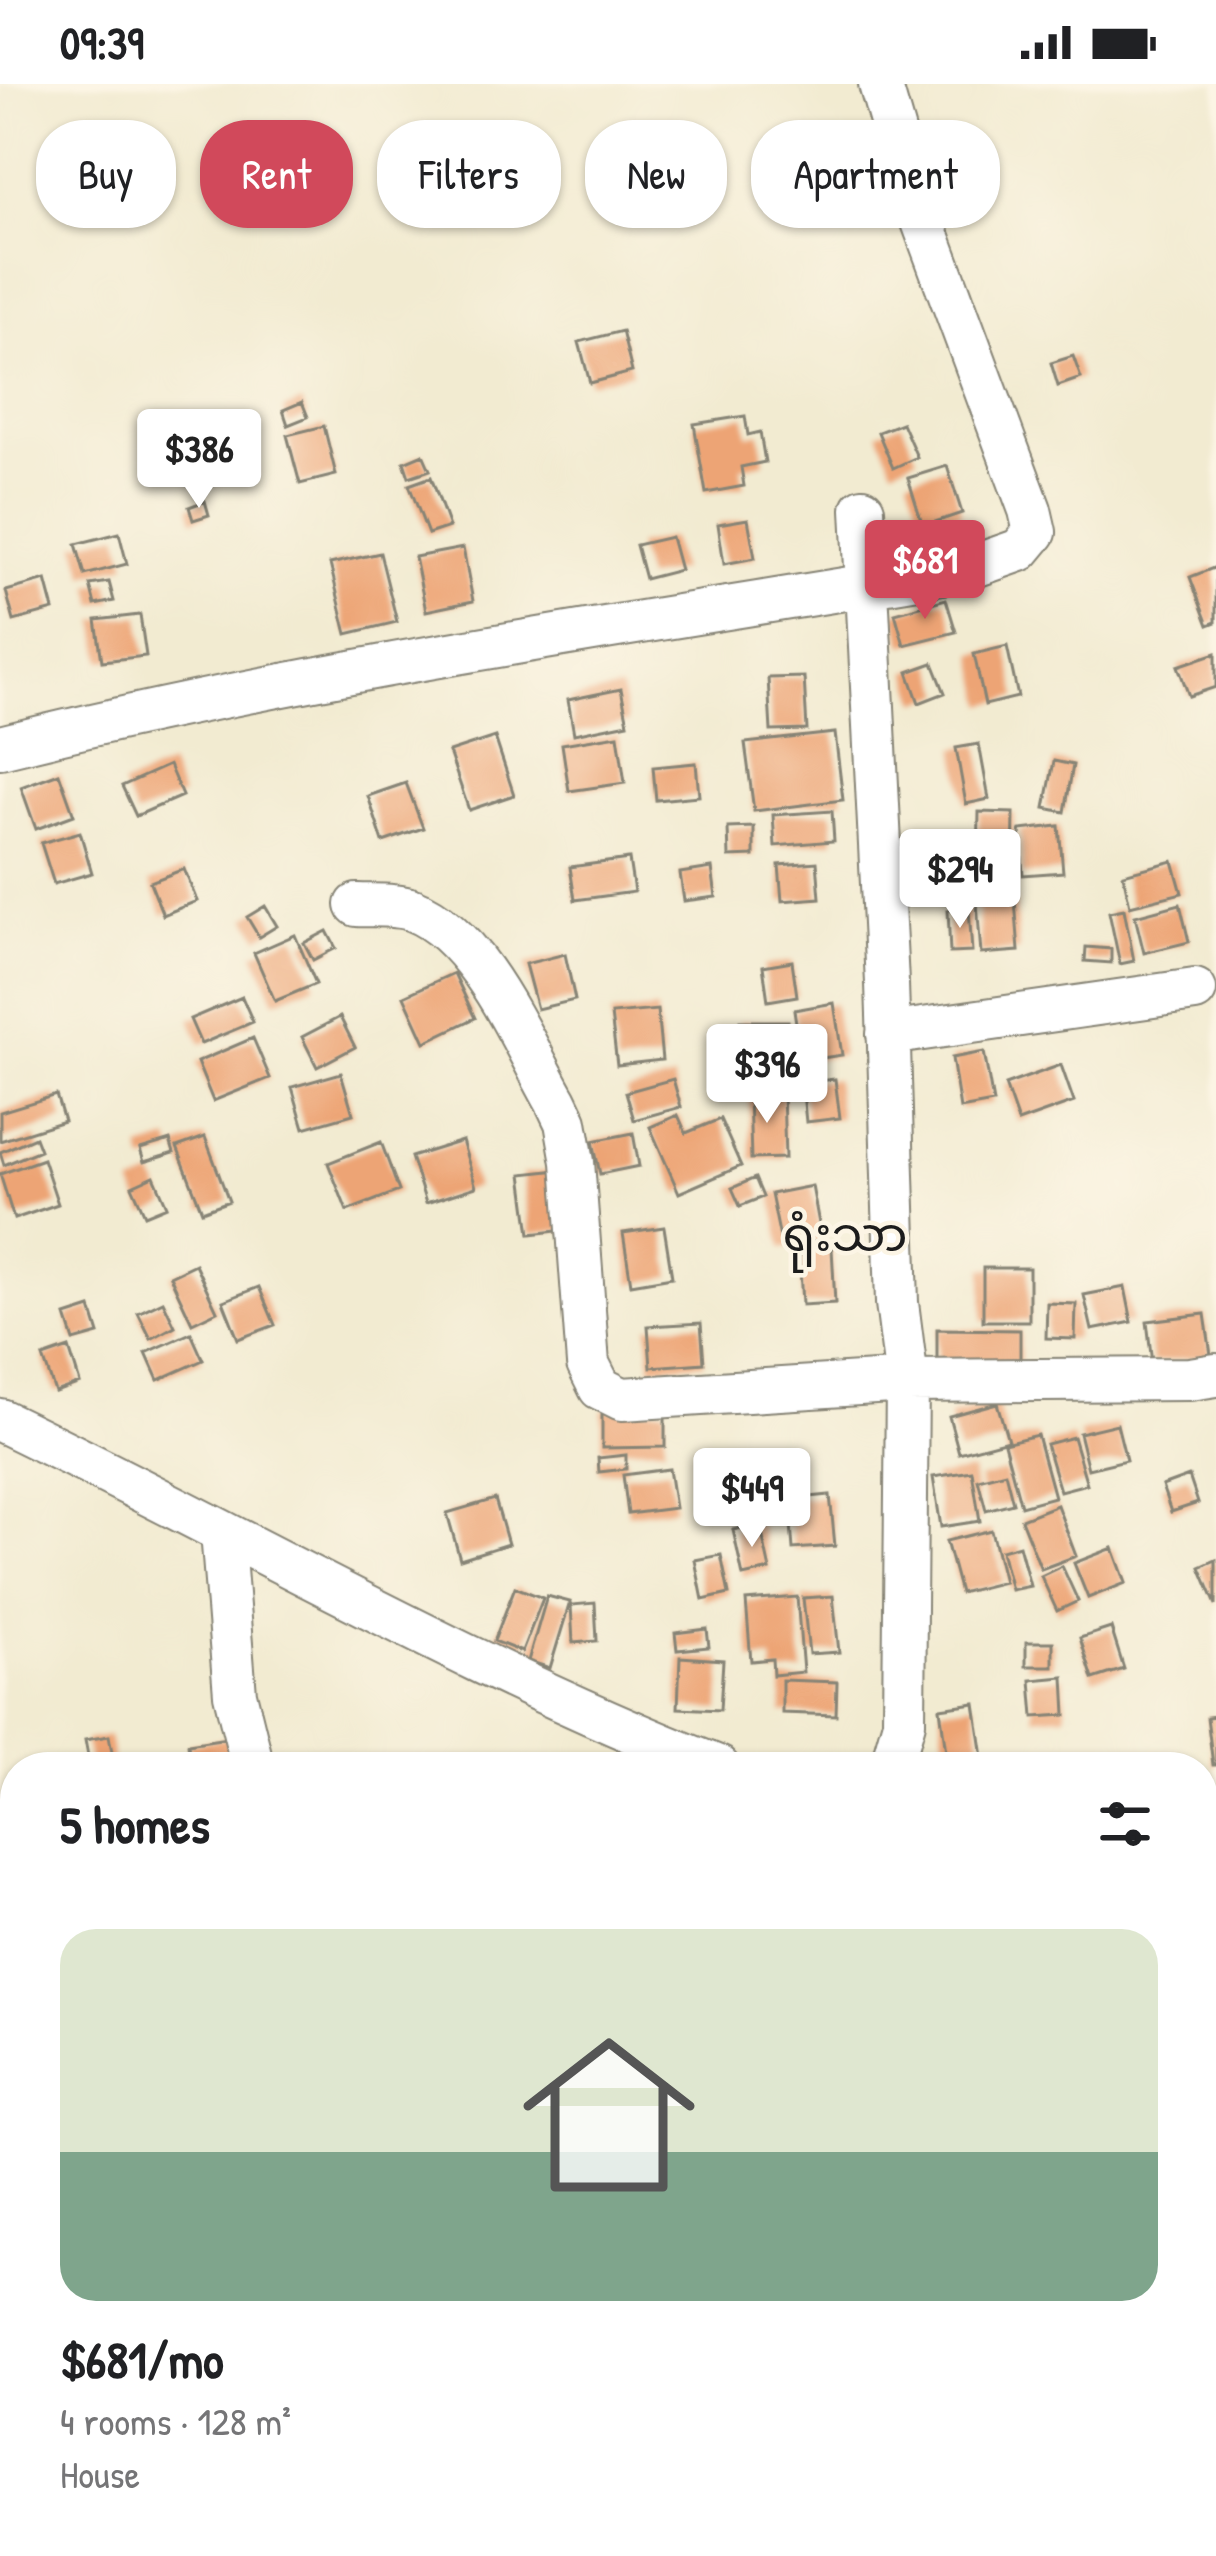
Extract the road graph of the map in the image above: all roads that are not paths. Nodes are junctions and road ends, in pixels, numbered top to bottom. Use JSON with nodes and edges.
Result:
{"nodes":[{"id":1,"x":880,"y":84,"type":"edge"},
{"id":2,"x":863,"y":509,"type":"dead end"},
{"id":3,"x":864,"y":586,"type":"junction"},
{"id":4,"x":0,"y":747,"type":"edge"},
{"id":5,"x":357,"y":905,"type":"dead end"},
{"id":6,"x":1195,"y":990,"type":"dead end"},
{"id":7,"x":888,"y":1034,"type":"junction"},
{"id":8,"x":1216,"y":1376,"type":"edge"},
{"id":9,"x":907,"y":1381,"type":"junction"},
{"id":10,"x":0,"y":1420,"type":"edge"},
{"id":11,"x":222,"y":1532,"type":"junction"},
{"id":12,"x":249,"y":1752,"type":"edge"},
{"id":13,"x":680,"y":1752,"type":"edge"},
{"id":14,"x":895,"y":1752,"type":"edge"}],
"edges":[{"from":1,"to":3,"type":"street"},
{"from":2,"to":3,"type":"street"},
{"from":3,"to":4,"type":"street"},
{"from":3,"to":7,"type":"street"},
{"from":5,"to":9,"type":"street"},
{"from":6,"to":7,"type":"street"},
{"from":7,"to":9,"type":"street"},
{"from":8,"to":9,"type":"street"},
{"from":9,"to":14,"type":"street"},
{"from":10,"to":11,"type":"street"},
{"from":11,"to":12,"type":"street"},
{"from":11,"to":13,"type":"street"}]}
